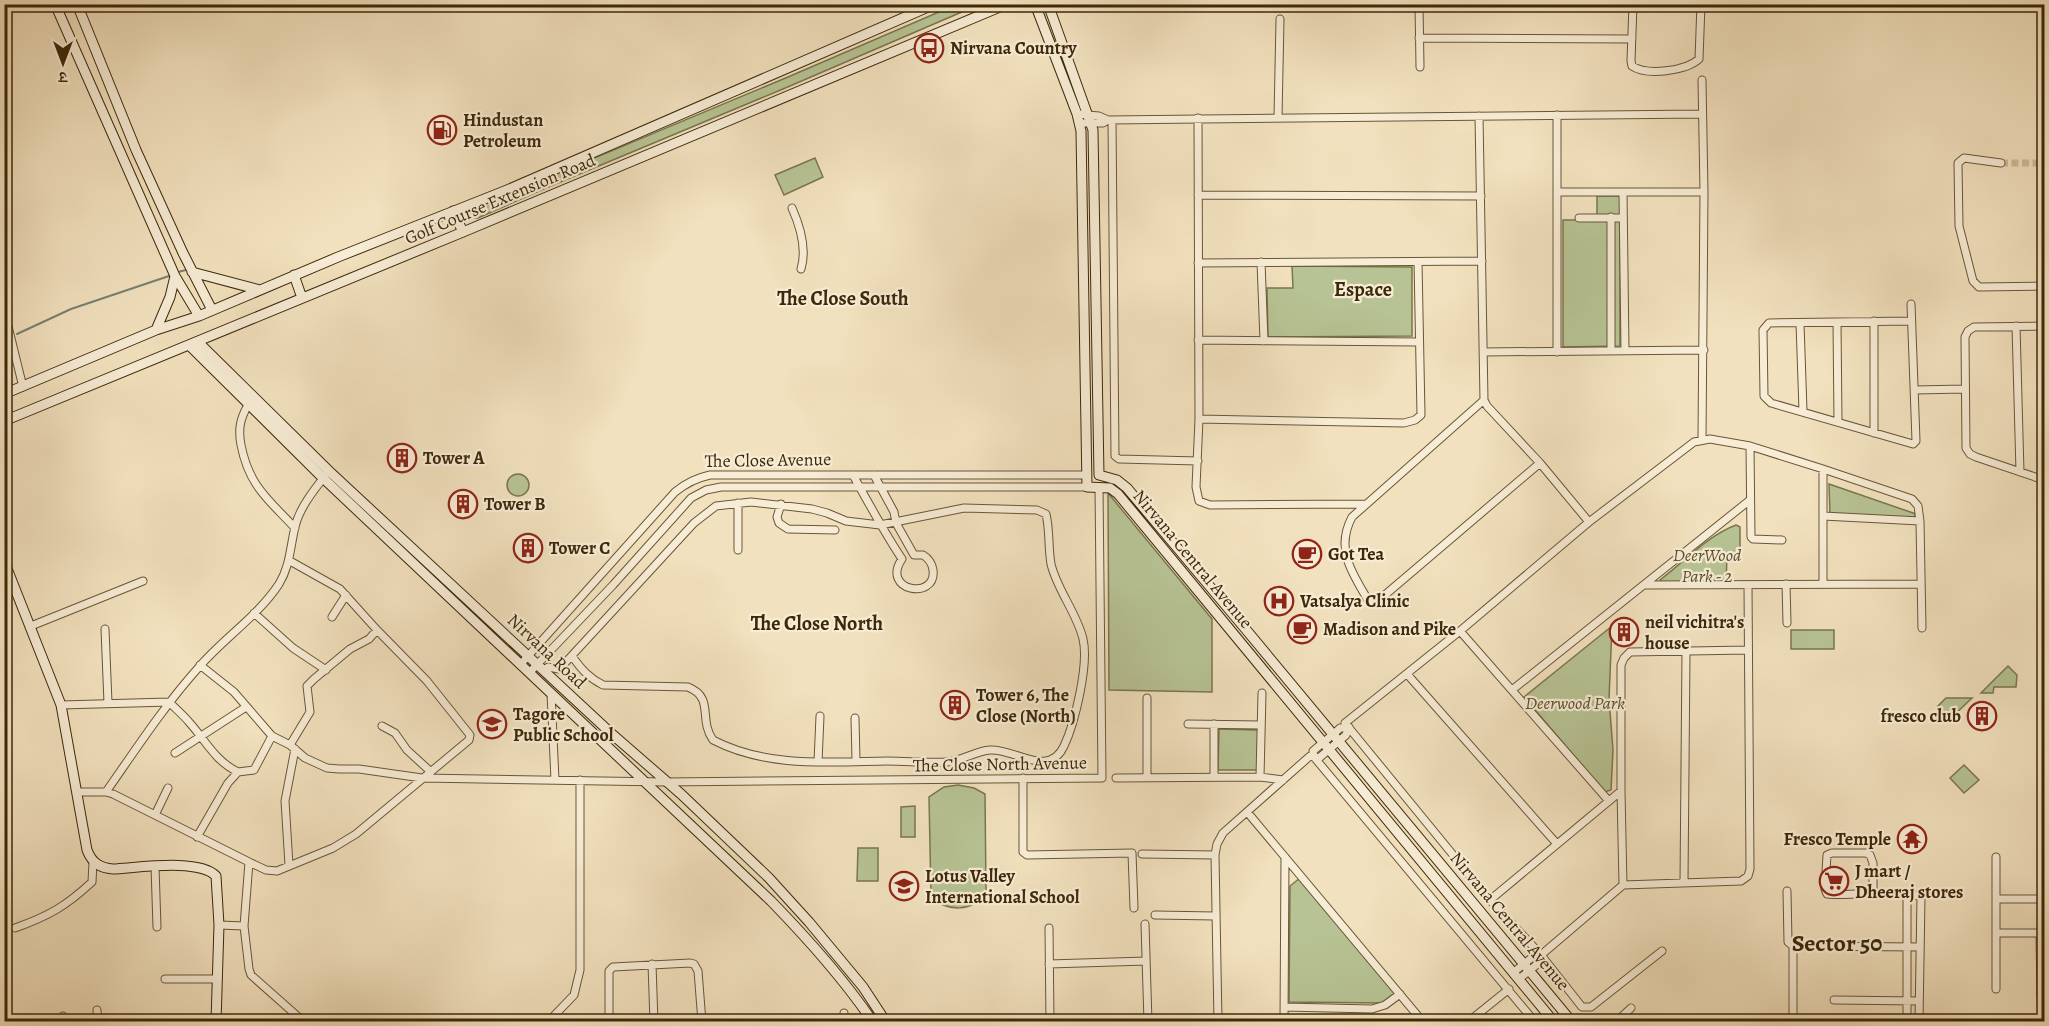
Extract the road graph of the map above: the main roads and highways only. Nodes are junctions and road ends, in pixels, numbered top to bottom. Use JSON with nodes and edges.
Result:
{"nodes":[{"id":1,"x":55,"y":4,"type":"edge"},
{"id":2,"x":77,"y":4,"type":"edge"},
{"id":3,"x":935,"y":4,"type":"edge"},
{"id":4,"x":1007,"y":4,"type":"edge"},
{"id":5,"x":1035,"y":4,"type":"edge"},
{"id":6,"x":1048,"y":4,"type":"edge"},
{"id":7,"x":453,"y":212,"type":"junction"},
{"id":8,"x":463,"y":232,"type":"junction"},
{"id":9,"x":192,"y":272,"type":"junction"},
{"id":10,"x":294,"y":275,"type":"junction"},
{"id":11,"x":175,"y":276,"type":"junction"},
{"id":12,"x":261,"y":290,"type":"junction"},
{"id":13,"x":302,"y":298,"type":"junction"},
{"id":14,"x":212,"y":310,"type":"junction"},
{"id":15,"x":199,"y":316,"type":"junction"},
{"id":16,"x":156,"y":330,"type":"junction"},
{"id":17,"x":194,"y":344,"type":"junction"},
{"id":18,"x":4,"y":394,"type":"edge"},
{"id":19,"x":4,"y":422,"type":"edge"},
{"id":20,"x":326,"y":475,"type":"junction"},
{"id":21,"x":1086,"y":475,"type":"junction"},
{"id":22,"x":1099,"y":475,"type":"junction"},
{"id":23,"x":1099,"y":487,"type":"junction"},
{"id":24,"x":4,"y":561,"type":"edge"},
{"id":25,"x":216,"y":1022,"type":"edge"},
{"id":26,"x":873,"y":1022,"type":"edge"},
{"id":27,"x":886,"y":1022,"type":"edge"},
{"id":28,"x":1554,"y":1022,"type":"edge"},
{"id":29,"x":1572,"y":1022,"type":"edge"}],
"edges":[{"from":1,"to":11,"type":"main road"},
{"from":2,"to":9,"type":"main road"},
{"from":3,"to":7,"type":"main road","name":"Golf Course Extension Road"},
{"from":4,"to":8,"type":"main road","name":"Golf Course Extension Road"},
{"from":5,"to":21,"type":"main road"},
{"from":6,"to":22,"type":"main road"},
{"from":7,"to":8,"type":"main road"},
{"from":7,"to":10,"type":"main road","name":"Golf Course Extension Road"},
{"from":8,"to":13,"type":"main road","name":"Golf Course Extension Road"},
{"from":9,"to":12,"type":"main road"},
{"from":9,"to":14,"type":"main road"},
{"from":10,"to":12,"type":"main road","name":"Golf Course Extension Road"},
{"from":10,"to":13,"type":"main road"},
{"from":11,"to":15,"type":"main road"},
{"from":11,"to":16,"type":"main road"},
{"from":12,"to":14,"type":"main road","name":"Golf Course Extension Road"},
{"from":13,"to":17,"type":"main road","name":"Golf Course Extension Road"},
{"from":14,"to":15,"type":"main road","name":"Golf Course Extension Road"},
{"from":15,"to":16,"type":"main road","name":"Golf Course Extension Road"},
{"from":16,"to":18,"type":"main road","name":"Golf Course Extension Road"},
{"from":17,"to":19,"type":"main road","name":"Golf Course Extension Road"},
{"from":17,"to":20,"type":"main road","name":"Nirvana Road"},
{"from":17,"to":20,"type":"main road","name":"Nirvana Road"},
{"from":20,"to":26,"type":"main road","name":"Nirvana Road"},
{"from":20,"to":27,"type":"main road","name":"Nirvana Road"},
{"from":21,"to":22,"type":"main road","name":"The Close Avenue"},
{"from":21,"to":23,"type":"main road","name":"Nirvana Central Avenue"},
{"from":22,"to":23,"type":"main road"},
{"from":22,"to":29,"type":"main road","name":"Nirvana Central Avenue"},
{"from":23,"to":28,"type":"main road","name":"Nirvana Central Avenue"},
{"from":24,"to":25,"type":"main road"}]}
